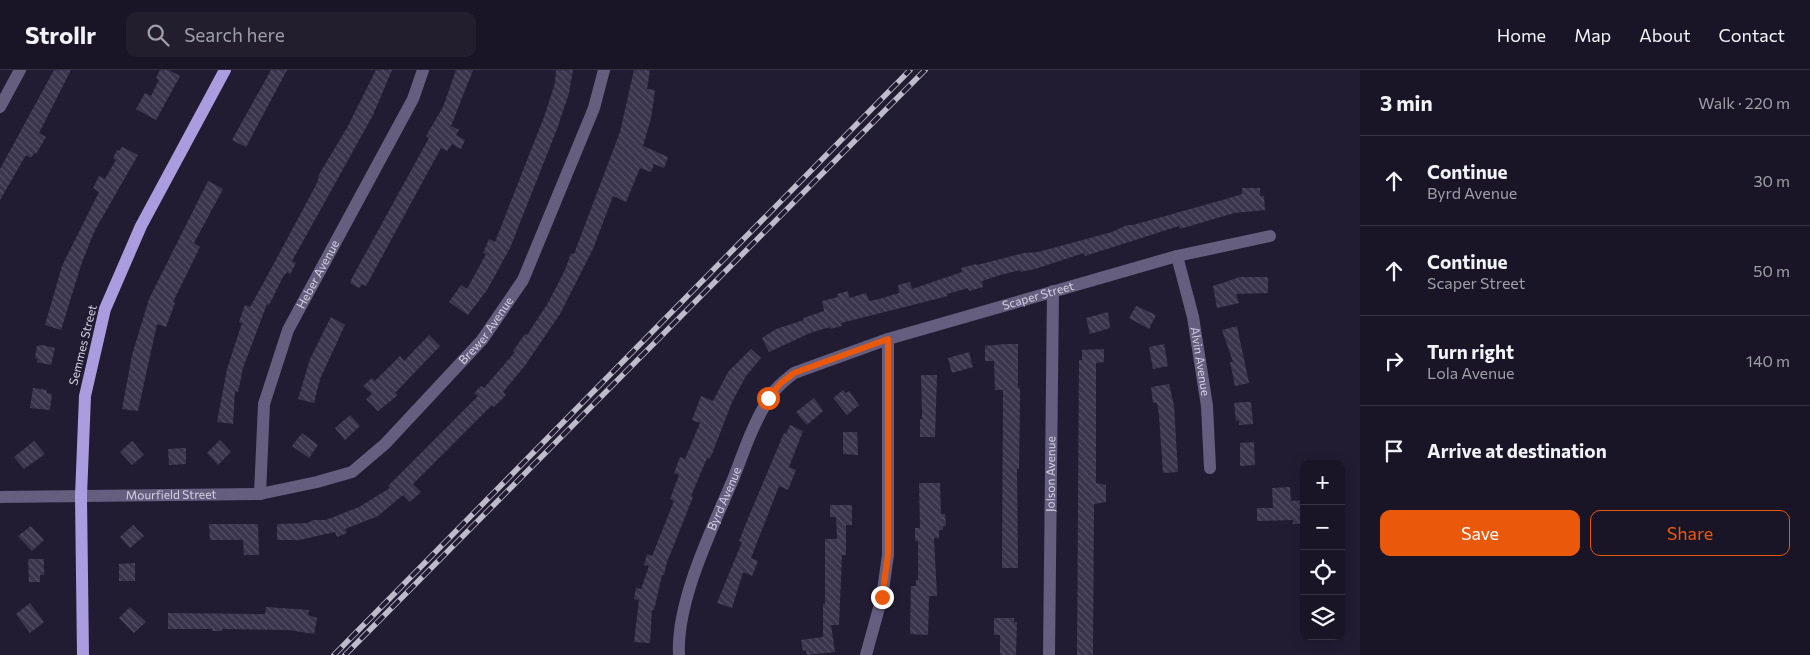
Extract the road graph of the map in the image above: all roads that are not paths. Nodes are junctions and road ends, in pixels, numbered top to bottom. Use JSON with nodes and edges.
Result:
{"nodes":[{"id":1,"x":20,"y":70,"type":"edge"},
{"id":2,"x":225,"y":70,"type":"edge"},
{"id":3,"x":423,"y":70,"type":"edge"},
{"id":4,"x":604,"y":70,"type":"edge"},
{"id":5,"x":0,"y":107,"type":"edge"},
{"id":6,"x":1270,"y":236,"type":"dead end"},
{"id":7,"x":1178,"y":256,"type":"junction"},
{"id":8,"x":1053,"y":291,"type":"junction"},
{"id":9,"x":888,"y":339,"type":"junction"},
{"id":10,"x":809,"y":366,"type":"joint"},
{"id":11,"x":1210,"y":468,"type":"dead end"},
{"id":12,"x":260,"y":494,"type":"junction"},
{"id":13,"x":81,"y":496,"type":"junction"},
{"id":14,"x":0,"y":497,"type":"edge"},
{"id":15,"x":83,"y":655,"type":"edge"},
{"id":16,"x":679,"y":655,"type":"edge"},
{"id":17,"x":866,"y":655,"type":"edge"},
{"id":18,"x":1049,"y":655,"type":"edge"}],
"edges":[{"from":1,"to":5,"type":"street"},
{"from":2,"to":13,"type":"main road","name":"Semmes Street"},
{"from":3,"to":12,"type":"street","name":"Heber Avenue"},
{"from":4,"to":12,"type":"street","name":"Brewer Avenue"},
{"from":6,"to":7,"type":"street","name":"Scaper Street"},
{"from":7,"to":8,"type":"street","name":"Scaper Street"},
{"from":7,"to":11,"type":"street","name":"Alvin Avenue"},
{"from":8,"to":9,"type":"street","name":"Scaper Street"},
{"from":8,"to":18,"type":"street","name":"Jolson Avenue"},
{"from":9,"to":10,"type":"street","name":"Scaper Street"},
{"from":9,"to":17,"type":"street"},
{"from":10,"to":16,"type":"street","name":"Byrd Avenue"},
{"from":12,"to":13,"type":"street","name":"Mourfield Street"},
{"from":13,"to":14,"type":"street","name":"Mourfield Street"},
{"from":13,"to":15,"type":"main road","name":"Semmes Street"}]}
